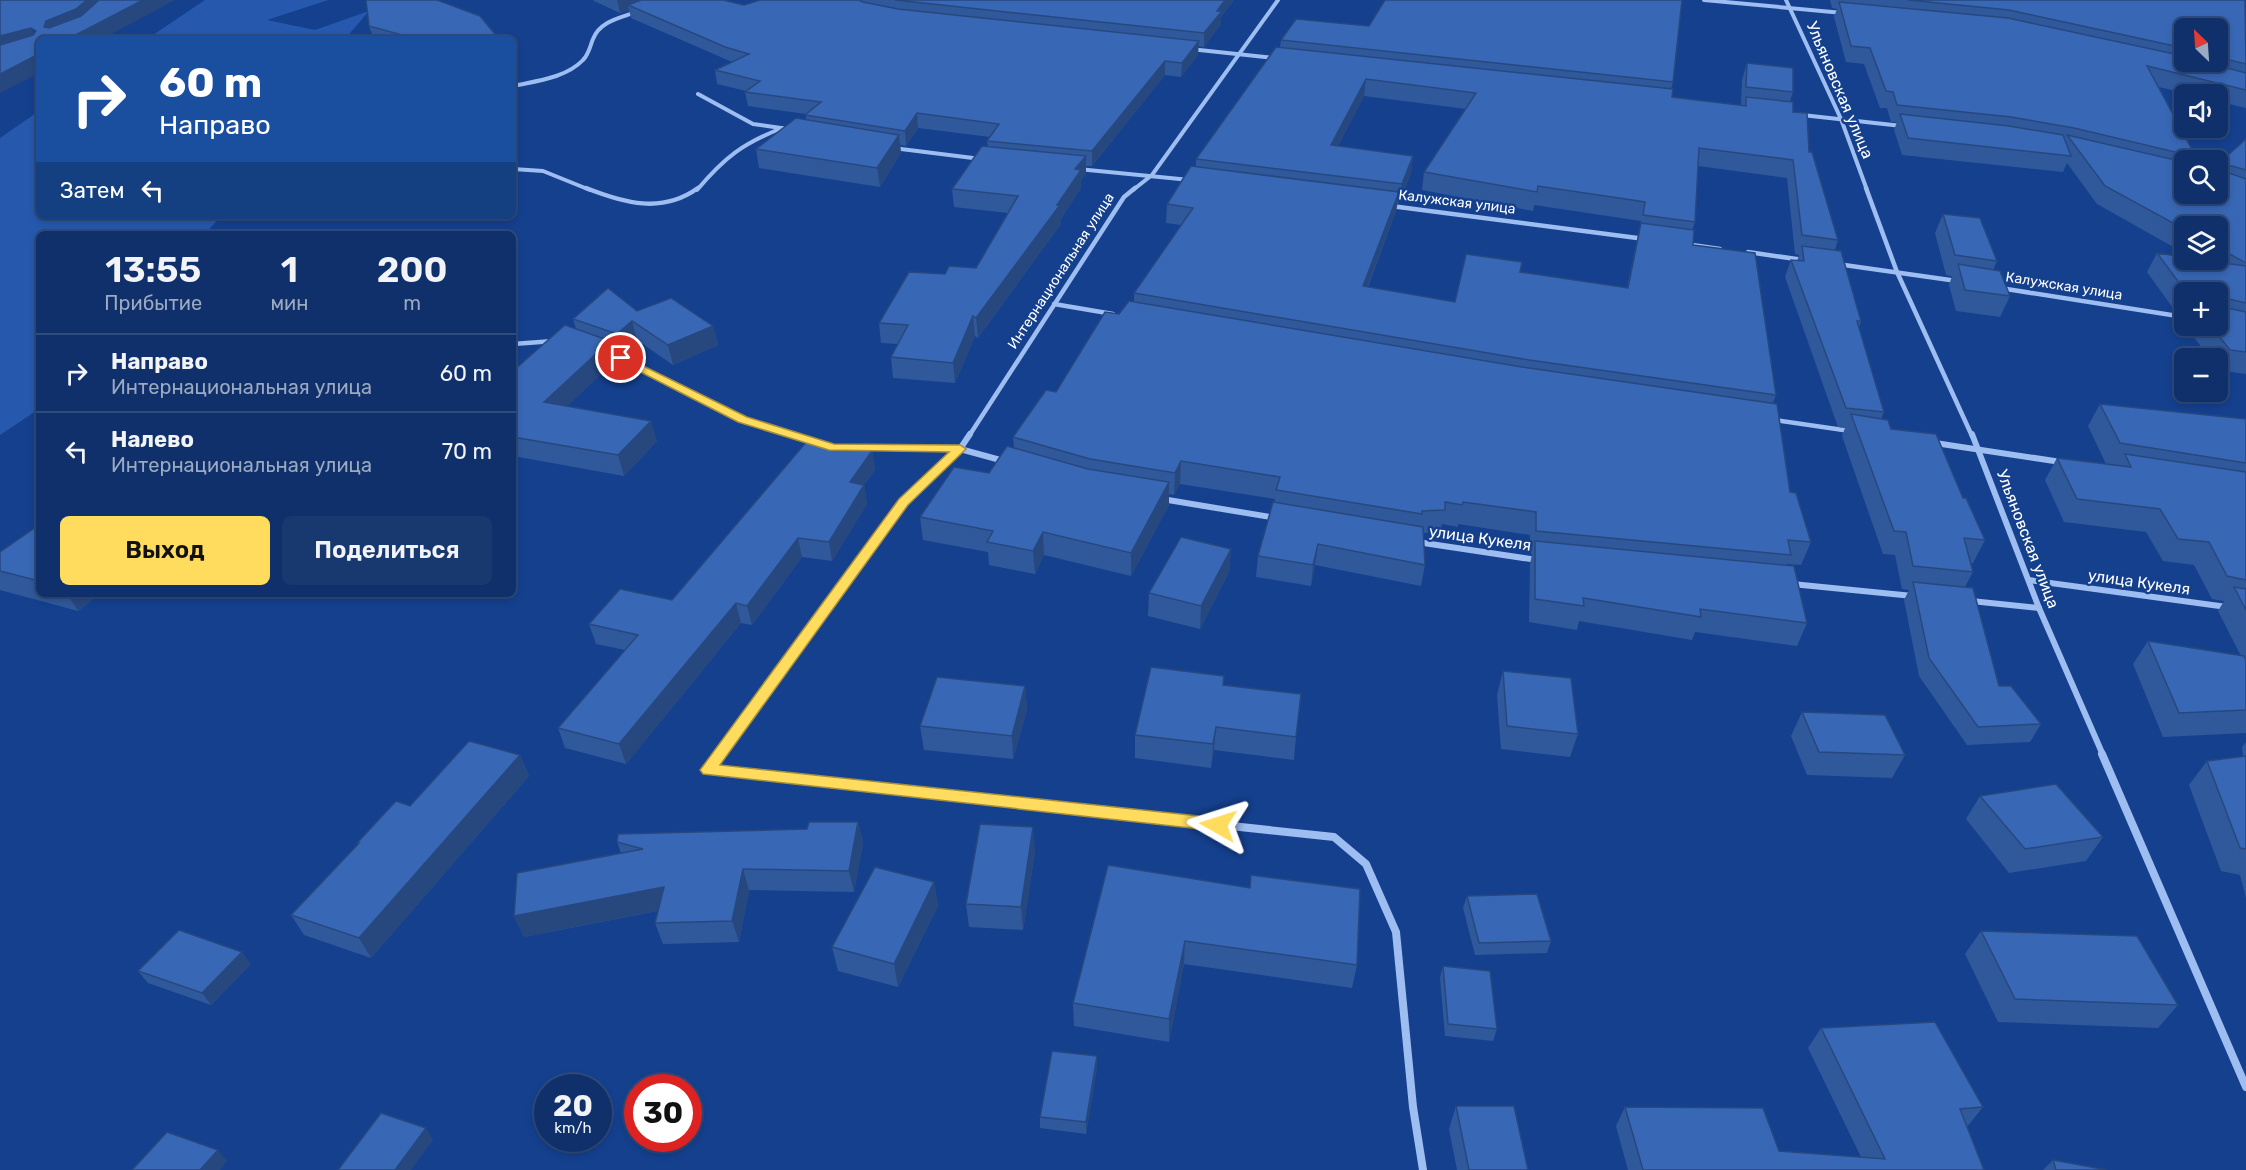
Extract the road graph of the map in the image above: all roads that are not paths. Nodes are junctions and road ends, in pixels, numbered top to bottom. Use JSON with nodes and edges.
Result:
{"nodes":[{"id":1,"x":1278,"y":0,"type":"edge"},
{"id":2,"x":1704,"y":0,"type":"edge"},
{"id":3,"x":1786,"y":0,"type":"edge"},
{"id":4,"x":646,"y":8,"type":"edge"},
{"id":5,"x":1790,"y":8,"type":"junction"},
{"id":6,"x":1848,"y":14,"type":"edge"},
{"id":7,"x":1183,"y":48,"type":"edge"},
{"id":8,"x":1240,"y":54,"type":"junction"},
{"id":9,"x":1287,"y":59,"type":"edge"},
{"id":10,"x":516,"y":85,"type":"edge"},
{"id":11,"x":698,"y":94,"type":"dead end"},
{"id":12,"x":1794,"y":114,"type":"edge"},
{"id":13,"x":1841,"y":119,"type":"junction"},
{"id":14,"x":1910,"y":127,"type":"edge"},
{"id":15,"x":782,"y":128,"type":"junction"},
{"id":16,"x":792,"y":130,"type":"edge"},
{"id":17,"x":889,"y":147,"type":"edge"},
{"id":18,"x":989,"y":160,"type":"edge"},
{"id":19,"x":1069,"y":168,"type":"edge"},
{"id":20,"x":516,"y":169,"type":"edge"},
{"id":21,"x":1152,"y":174,"type":"junction"},
{"id":22,"x":1199,"y":181,"type":"edge"},
{"id":23,"x":1388,"y":205,"type":"edge"},
{"id":24,"x":1648,"y":239,"type":"edge"},
{"id":25,"x":1684,"y":244,"type":"edge"},
{"id":26,"x":1731,"y":250,"type":"edge"},
{"id":27,"x":1743,"y":252,"type":"edge"},
{"id":28,"x":1814,"y":261,"type":"edge"},
{"id":29,"x":1826,"y":262,"type":"edge"},
{"id":30,"x":1897,"y":272,"type":"junction"},
{"id":31,"x":1966,"y":283,"type":"edge"},
{"id":32,"x":1989,"y":286,"type":"edge"},
{"id":33,"x":1054,"y":304,"type":"junction"},
{"id":34,"x":2174,"y":315,"type":"edge"},
{"id":35,"x":1124,"y":316,"type":"edge"},
{"id":36,"x":560,"y":340,"type":"edge"},
{"id":37,"x":516,"y":344,"type":"edge"},
{"id":38,"x":601,"y":351,"type":"edge"},
{"id":39,"x":1766,"y":419,"type":"edge"},
{"id":40,"x":1861,"y":433,"type":"edge"},
{"id":41,"x":1932,"y":443,"type":"edge"},
{"id":42,"x":822,"y":444,"type":"edge"},
{"id":43,"x":834,"y":447,"type":"edge"},
{"id":44,"x":960,"y":449,"type":"junction"},
{"id":45,"x":1979,"y":450,"type":"junction"},
{"id":46,"x":1014,"y":464,"type":"edge"},
{"id":47,"x":2072,"y":464,"type":"edge"},
{"id":48,"x":1160,"y":498,"type":"edge"},
{"id":49,"x":1290,"y":521,"type":"edge"},
{"id":50,"x":1408,"y":541,"type":"edge"},
{"id":51,"x":1550,"y":561,"type":"edge"},
{"id":52,"x":2029,"y":580,"type":"junction"},
{"id":53,"x":1789,"y":584,"type":"edge"},
{"id":54,"x":1920,"y":597,"type":"edge"},
{"id":55,"x":1968,"y":601,"type":"edge"},
{"id":56,"x":2039,"y":608,"type":"junction"},
{"id":57,"x":2234,"y":608,"type":"edge"},
{"id":58,"x":2246,"y":1087,"type":"edge"},
{"id":59,"x":1424,"y":1170,"type":"edge"}],
"edges":[{"from":1,"to":8,"type":"street","name":"Интернациональная улица"},
{"from":2,"to":5,"type":"street"},
{"from":3,"to":5,"type":"street","name":"Ульяновская улица"},
{"from":4,"to":10,"type":"street"},
{"from":5,"to":6,"type":"street"},
{"from":5,"to":13,"type":"street","name":"Ульяновская улица"},
{"from":7,"to":8,"type":"street"},
{"from":8,"to":9,"type":"street"},
{"from":8,"to":21,"type":"street","name":"Интернациональная улица"},
{"from":11,"to":15,"type":"street"},
{"from":12,"to":13,"type":"street"},
{"from":13,"to":14,"type":"street"},
{"from":13,"to":30,"type":"street","name":"Ульяновская улица"},
{"from":15,"to":16,"type":"street"},
{"from":15,"to":20,"type":"street"},
{"from":17,"to":18,"type":"street"},
{"from":19,"to":21,"type":"street"},
{"from":21,"to":22,"type":"street"},
{"from":21,"to":33,"type":"street","name":"Интернациональная улица"},
{"from":23,"to":24,"type":"street","name":"Калужская улица"},
{"from":25,"to":26,"type":"street"},
{"from":27,"to":28,"type":"street"},
{"from":29,"to":30,"type":"street"},
{"from":30,"to":31,"type":"street"},
{"from":30,"to":45,"type":"street","name":"Ульяновская улица"},
{"from":32,"to":34,"type":"street","name":"Калужская улица"},
{"from":33,"to":35,"type":"street"},
{"from":33,"to":44,"type":"street","name":"Интернациональная улица"},
{"from":36,"to":37,"type":"street"},
{"from":38,"to":42,"type":"street"},
{"from":39,"to":40,"type":"street"},
{"from":41,"to":45,"type":"street"},
{"from":43,"to":44,"type":"street"},
{"from":44,"to":46,"type":"street"},
{"from":44,"to":59,"type":"street","name":"Интернациональная улица"},
{"from":45,"to":47,"type":"street"},
{"from":45,"to":52,"type":"street","name":"Ульяновская улица"},
{"from":48,"to":49,"type":"street"},
{"from":50,"to":51,"type":"street","name":"улица Кукеля"},
{"from":52,"to":56,"type":"street","name":"Ульяновская улица"},
{"from":52,"to":57,"type":"street","name":"улица Кукеля"},
{"from":53,"to":54,"type":"street"},
{"from":55,"to":56,"type":"street"},
{"from":56,"to":58,"type":"street","name":"Ульяновская улица"}]}
